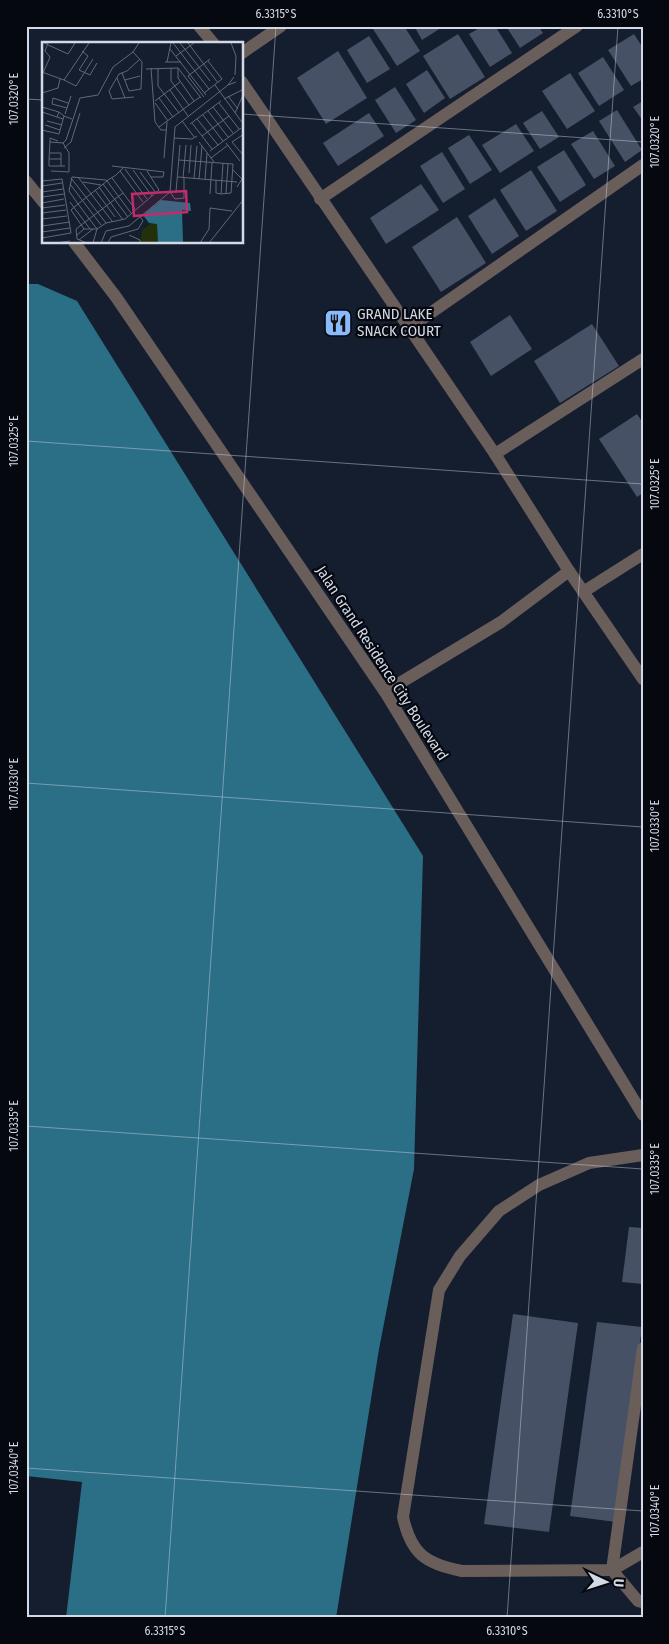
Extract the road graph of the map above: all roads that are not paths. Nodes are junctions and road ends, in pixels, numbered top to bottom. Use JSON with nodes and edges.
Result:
{"nodes":[{"id":1,"x":199,"y":26,"type":"edge"},
{"id":2,"x":281,"y":26,"type":"edge"},
{"id":3,"x":577,"y":26,"type":"edge"},
{"id":4,"x":212,"y":42,"type":"edge"},
{"id":5,"x":244,"y":52,"type":"edge"},
{"id":6,"x":244,"y":85,"type":"edge"},
{"id":7,"x":643,"y":165,"type":"edge"},
{"id":8,"x":26,"y":181,"type":"edge"},
{"id":9,"x":320,"y":199,"type":"junction"},
{"id":10,"x":42,"y":201,"type":"edge"},
{"id":11,"x":76,"y":244,"type":"edge"},
{"id":12,"x":409,"y":328,"type":"junction"},
{"id":13,"x":643,"y":359,"type":"edge"},
{"id":14,"x":495,"y":454,"type":"junction"},
{"id":15,"x":643,"y":554,"type":"edge"},
{"id":16,"x":569,"y":571,"type":"junction"},
{"id":17,"x":583,"y":592,"type":"junction"},
{"id":18,"x":643,"y":679,"type":"edge"},
{"id":19,"x":385,"y":692,"type":"junction"},
{"id":20,"x":643,"y":1115,"type":"edge"},
{"id":21,"x":643,"y":1155,"type":"edge"},
{"id":22,"x":643,"y":1348,"type":"edge"},
{"id":23,"x":643,"y":1552,"type":"edge"},
{"id":24,"x":612,"y":1570,"type":"junction"},
{"id":25,"x":643,"y":1602,"type":"edge"}],
"edges":[{"from":1,"to":4,"type":"street"},
{"from":2,"to":5,"type":"street"},
{"from":3,"to":9,"type":"street"},
{"from":6,"to":9,"type":"street"},
{"from":7,"to":12,"type":"street"},
{"from":8,"to":10,"type":"street"},
{"from":9,"to":12,"type":"street"},
{"from":11,"to":19,"type":"street","name":"Jalan Grand Residence City Boulevard"},
{"from":12,"to":14,"type":"street"},
{"from":13,"to":14,"type":"street"},
{"from":14,"to":16,"type":"street"},
{"from":15,"to":17,"type":"street"},
{"from":16,"to":17,"type":"street"},
{"from":16,"to":19,"type":"street"},
{"from":17,"to":18,"type":"street"},
{"from":19,"to":20,"type":"street","name":"Jalan Grand Residence City Boulevard"},
{"from":21,"to":24,"type":"street"},
{"from":22,"to":24,"type":"street"},
{"from":23,"to":24,"type":"street"},
{"from":24,"to":25,"type":"street"}]}
